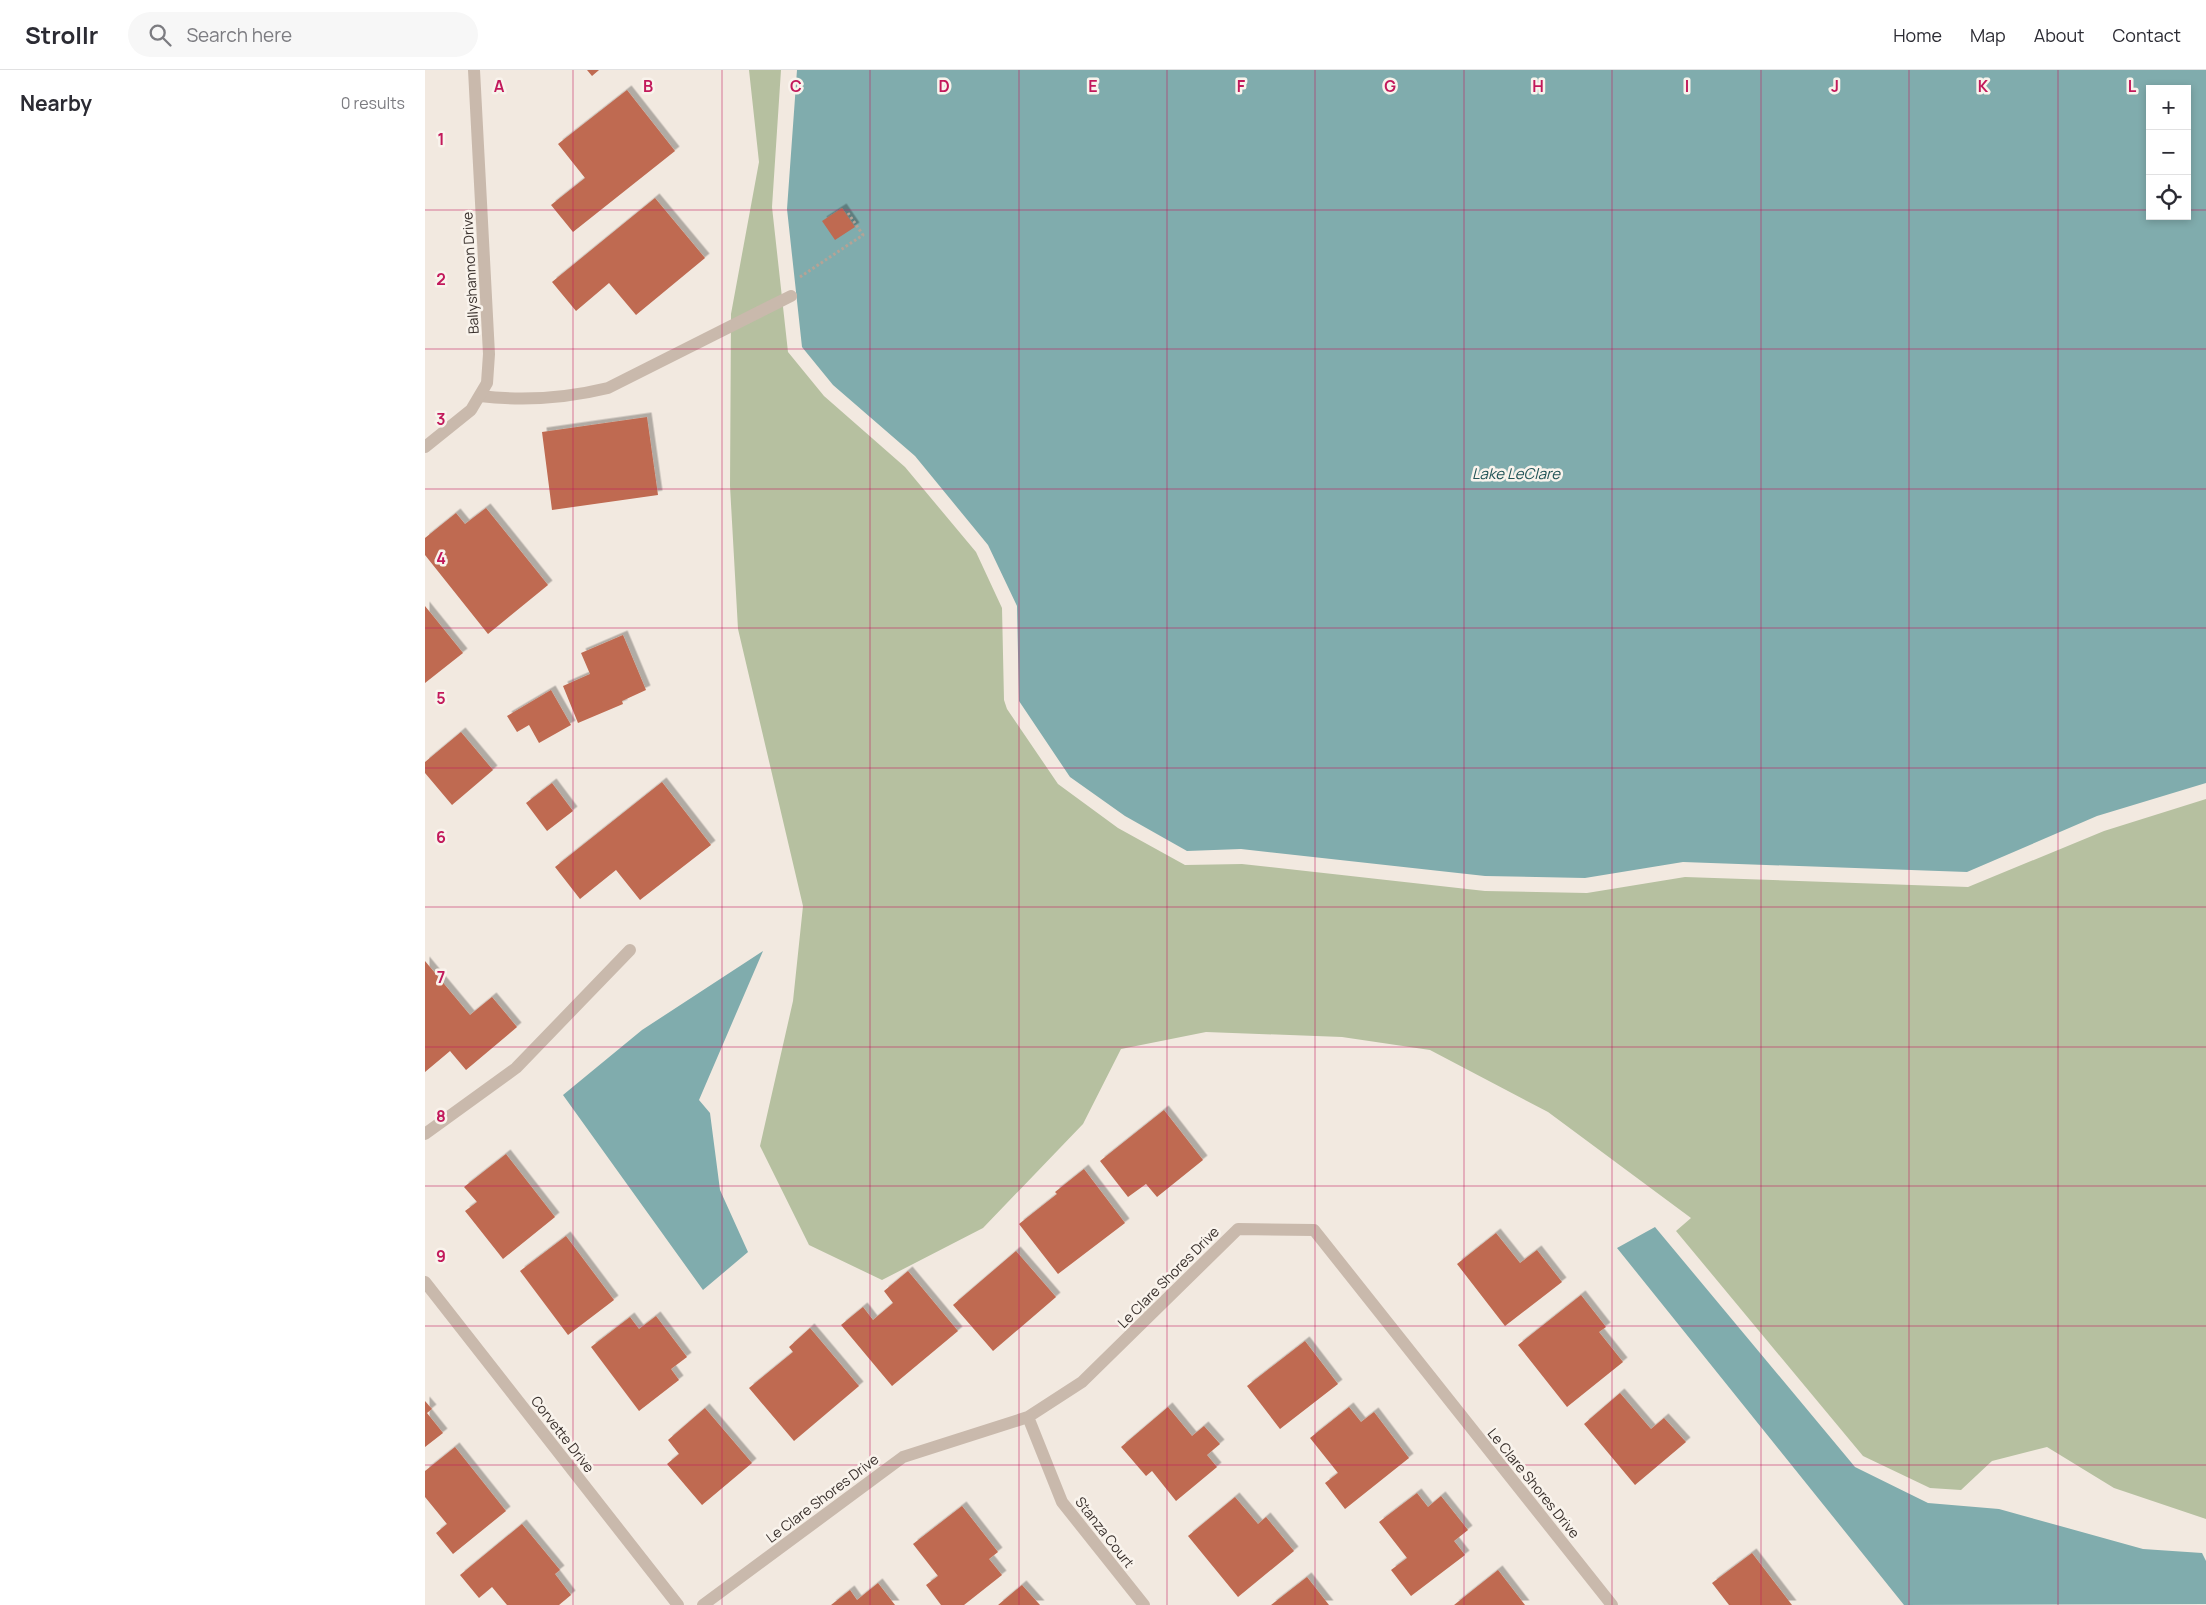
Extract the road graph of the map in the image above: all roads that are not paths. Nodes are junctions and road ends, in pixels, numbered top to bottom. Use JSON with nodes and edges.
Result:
{"nodes":[{"id":1,"x":474,"y":70,"type":"edge"},
{"id":2,"x":791,"y":296,"type":"dead end"},
{"id":3,"x":480,"y":396,"type":"junction"},
{"id":4,"x":425,"y":447,"type":"edge"},
{"id":5,"x":630,"y":950,"type":"dead end"},
{"id":6,"x":425,"y":1134,"type":"edge"},
{"id":7,"x":425,"y":1282,"type":"edge"},
{"id":8,"x":1028,"y":1417,"type":"junction"},
{"id":9,"x":678,"y":1605,"type":"edge"},
{"id":10,"x":703,"y":1605,"type":"edge"},
{"id":11,"x":1144,"y":1605,"type":"edge"},
{"id":12,"x":1612,"y":1605,"type":"edge"}],
"edges":[{"from":1,"to":3,"type":"street","name":"Ballyshannon Drive"},
{"from":2,"to":3,"type":"street"},
{"from":3,"to":4,"type":"street","name":"Ballyshannon Drive"},
{"from":5,"to":6,"type":"street"},
{"from":7,"to":9,"type":"street","name":"Corvette Drive"},
{"from":8,"to":10,"type":"street","name":"Le Clare Shores Drive"},
{"from":8,"to":11,"type":"street","name":"Stanza Court"},
{"from":8,"to":12,"type":"street","name":"Le Clare Shores Drive"}]}
